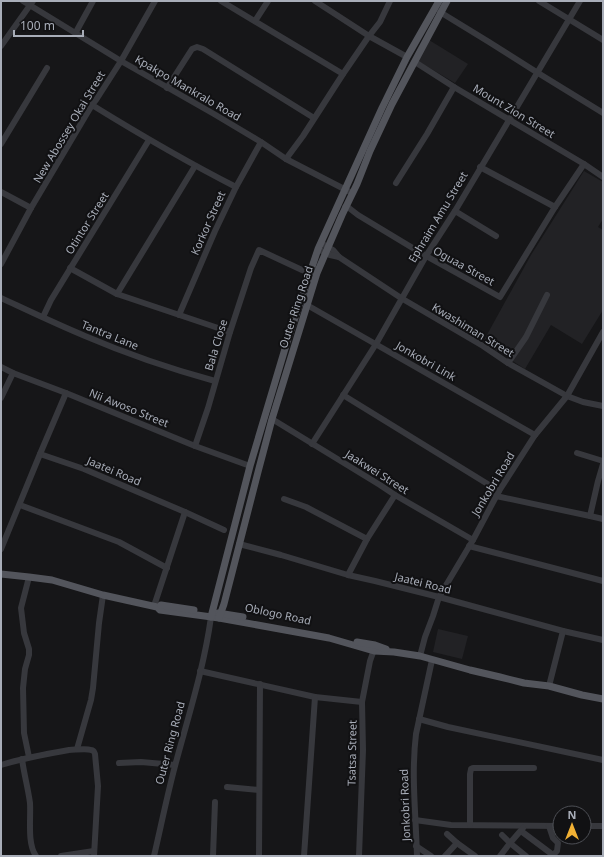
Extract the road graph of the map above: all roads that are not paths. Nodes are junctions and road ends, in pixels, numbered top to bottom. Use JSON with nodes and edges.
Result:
{"nodes":[{"id":1,"x":23,"y":1,"type":"edge"},
{"id":2,"x":93,"y":1,"type":"edge"},
{"id":3,"x":155,"y":1,"type":"edge"},
{"id":4,"x":221,"y":1,"type":"edge"},
{"id":5,"x":268,"y":1,"type":"edge"},
{"id":6,"x":314,"y":1,"type":"edge"},
{"id":7,"x":390,"y":1,"type":"edge"},
{"id":8,"x":439,"y":1,"type":"edge"},
{"id":9,"x":447,"y":1,"type":"edge"},
{"id":10,"x":539,"y":1,"type":"edge"},
{"id":11,"x":580,"y":1,"type":"edge"},
{"id":12,"x":31,"y":3,"type":"edge"},
{"id":13,"x":440,"y":12,"type":"junction"},
{"id":14,"x":569,"y":19,"type":"junction"},
{"id":15,"x":255,"y":21,"type":"junction"},
{"id":16,"x":76,"y":32,"type":"junction"},
{"id":17,"x":369,"y":36,"type":"junction"},
{"id":18,"x":603,"y":40,"type":"edge"},
{"id":19,"x":1,"y":46,"type":"edge"},
{"id":20,"x":407,"y":57,"type":"junction"},
{"id":21,"x":122,"y":61,"type":"junction"},
{"id":22,"x":414,"y":62,"type":"junction"},
{"id":23,"x":47,"y":68,"type":"dead end"},
{"id":24,"x":538,"y":73,"type":"junction"},
{"id":25,"x":342,"y":74,"type":"junction"},
{"id":26,"x":454,"y":87,"type":"junction"},
{"id":27,"x":167,"y":88,"type":"junction"},
{"id":28,"x":92,"y":105,"type":"junction"},
{"id":29,"x":603,"y":113,"type":"edge"},
{"id":30,"x":314,"y":118,"type":"junction"},
{"id":31,"x":509,"y":119,"type":"junction"},
{"id":32,"x":149,"y":140,"type":"junction"},
{"id":33,"x":261,"y":142,"type":"junction"},
{"id":34,"x":1,"y":144,"type":"edge"},
{"id":35,"x":286,"y":159,"type":"junction"},
{"id":36,"x":584,"y":164,"type":"junction"},
{"id":37,"x":195,"y":166,"type":"junction"},
{"id":38,"x":480,"y":167,"type":"junction"},
{"id":39,"x":603,"y":177,"type":"edge"},
{"id":40,"x":396,"y":183,"type":"dead end"},
{"id":41,"x":236,"y":187,"type":"junction"},
{"id":42,"x":344,"y":190,"type":"junction"},
{"id":43,"x":1,"y":192,"type":"edge"},
{"id":44,"x":352,"y":193,"type":"junction"},
{"id":45,"x":345,"y":207,"type":"junction"},
{"id":46,"x":555,"y":207,"type":"junction"},
{"id":47,"x":32,"y":208,"type":"junction"},
{"id":48,"x":455,"y":211,"type":"junction"},
{"id":49,"x":496,"y":236,"type":"dead end"},
{"id":50,"x":323,"y":248,"type":"junction"},
{"id":51,"x":426,"y":256,"type":"junction"},
{"id":52,"x":1,"y":264,"type":"edge"},
{"id":53,"x":70,"y":268,"type":"junction"},
{"id":54,"x":310,"y":272,"type":"junction"},
{"id":55,"x":117,"y":294,"type":"junction"},
{"id":56,"x":547,"y":295,"type":"dead end"},
{"id":57,"x":1,"y":298,"type":"edge"},
{"id":58,"x":401,"y":298,"type":"junction"},
{"id":59,"x":307,"y":305,"type":"junction"},
{"id":60,"x":179,"y":315,"type":"junction"},
{"id":61,"x":43,"y":317,"type":"junction"},
{"id":62,"x":230,"y":332,"type":"junction"},
{"id":63,"x":603,"y":332,"type":"edge"},
{"id":64,"x":376,"y":344,"type":"junction"},
{"id":65,"x":508,"y":363,"type":"junction"},
{"id":66,"x":1,"y":367,"type":"edge"},
{"id":67,"x":13,"y":373,"type":"junction"},
{"id":68,"x":215,"y":381,"type":"junction"},
{"id":69,"x":66,"y":393,"type":"junction"},
{"id":70,"x":343,"y":395,"type":"junction"},
{"id":71,"x":567,"y":396,"type":"junction"},
{"id":72,"x":1,"y":398,"type":"edge"},
{"id":73,"x":603,"y":406,"type":"edge"},
{"id":74,"x":272,"y":419,"type":"junction"},
{"id":75,"x":535,"y":435,"type":"junction"},
{"id":76,"x":312,"y":444,"type":"junction"},
{"id":77,"x":194,"y":446,"type":"junction"},
{"id":78,"x":577,"y":453,"type":"dead end"},
{"id":79,"x":40,"y":454,"type":"junction"},
{"id":80,"x":603,"y":461,"type":"edge"},
{"id":81,"x":603,"y":464,"type":"edge"},
{"id":82,"x":250,"y":466,"type":"junction"},
{"id":83,"x":498,"y":494,"type":"junction"},
{"id":84,"x":395,"y":495,"type":"junction"},
{"id":85,"x":284,"y":499,"type":"dead end"},
{"id":86,"x":20,"y":505,"type":"junction"},
{"id":87,"x":185,"y":512,"type":"junction"},
{"id":88,"x":590,"y":516,"type":"junction"},
{"id":89,"x":603,"y":519,"type":"edge"},
{"id":90,"x":224,"y":530,"type":"dead end"},
{"id":91,"x":367,"y":540,"type":"junction"},
{"id":92,"x":473,"y":540,"type":"junction"},
{"id":93,"x":239,"y":544,"type":"junction"},
{"id":94,"x":469,"y":546,"type":"junction"},
{"id":95,"x":1,"y":549,"type":"edge"},
{"id":96,"x":167,"y":568,"type":"junction"},
{"id":97,"x":1,"y":574,"type":"edge"},
{"id":98,"x":348,"y":575,"type":"junction"},
{"id":99,"x":29,"y":577,"type":"junction"},
{"id":100,"x":603,"y":581,"type":"edge"},
{"id":101,"x":103,"y":595,"type":"junction"},
{"id":102,"x":439,"y":597,"type":"junction"},
{"id":103,"x":156,"y":607,"type":"junction"},
{"id":104,"x":216,"y":615,"type":"junction"},
{"id":105,"x":562,"y":630,"type":"junction"},
{"id":106,"x":603,"y":640,"type":"edge"},
{"id":107,"x":375,"y":648,"type":"junction"},
{"id":108,"x":420,"y":656,"type":"junction"},
{"id":109,"x":432,"y":660,"type":"junction"},
{"id":110,"x":200,"y":671,"type":"junction"},
{"id":111,"x":260,"y":684,"type":"junction"},
{"id":112,"x":549,"y":686,"type":"junction"},
{"id":113,"x":315,"y":697,"type":"junction"},
{"id":114,"x":603,"y":699,"type":"edge"},
{"id":115,"x":362,"y":702,"type":"junction"},
{"id":116,"x":419,"y":719,"type":"junction"},
{"id":117,"x":77,"y":749,"type":"junction"},
{"id":118,"x":29,"y":757,"type":"junction"},
{"id":119,"x":22,"y":759,"type":"junction"},
{"id":120,"x":603,"y":760,"type":"edge"},
{"id":121,"x":119,"y":763,"type":"dead end"},
{"id":122,"x":1,"y":765,"type":"edge"},
{"id":123,"x":175,"y":765,"type":"junction"},
{"id":124,"x":534,"y":768,"type":"dead end"},
{"id":125,"x":227,"y":787,"type":"dead end"},
{"id":126,"x":259,"y":790,"type":"junction"},
{"id":127,"x":215,"y":802,"type":"dead end"},
{"id":128,"x":415,"y":820,"type":"junction"},
{"id":129,"x":470,"y":825,"type":"junction"},
{"id":130,"x":525,"y":825,"type":"junction"},
{"id":131,"x":549,"y":826,"type":"joint"},
{"id":132,"x":592,"y":826,"type":"edge"},
{"id":133,"x":603,"y":826,"type":"edge"},
{"id":134,"x":521,"y":831,"type":"junction"},
{"id":135,"x":447,"y":834,"type":"dead end"},
{"id":136,"x":502,"y":835,"type":"dead end"},
{"id":137,"x":457,"y":843,"type":"junction"},
{"id":138,"x":510,"y":843,"type":"junction"},
{"id":139,"x":416,"y":846,"type":"junction"},
{"id":140,"x":94,"y":853,"type":"edge"},
{"id":141,"x":36,"y":856,"type":"edge"},
{"id":142,"x":61,"y":856,"type":"edge"},
{"id":143,"x":154,"y":856,"type":"edge"},
{"id":144,"x":213,"y":856,"type":"edge"},
{"id":145,"x":259,"y":856,"type":"edge"},
{"id":146,"x":304,"y":856,"type":"edge"},
{"id":147,"x":359,"y":856,"type":"edge"},
{"id":148,"x":417,"y":856,"type":"edge"},
{"id":149,"x":431,"y":856,"type":"edge"},
{"id":150,"x":445,"y":856,"type":"edge"},
{"id":151,"x":475,"y":856,"type":"edge"},
{"id":152,"x":500,"y":856,"type":"edge"},
{"id":153,"x":526,"y":856,"type":"edge"},
{"id":154,"x":553,"y":856,"type":"edge"}],
"edges":[{"from":1,"to":12,"type":"street","name":"Kpakpo Mankralo Road"},
{"from":2,"to":16,"type":"street"},
{"from":3,"to":21,"type":"street","name":"New Abossey Okai Street"},
{"from":4,"to":15,"type":"street"},
{"from":5,"to":15,"type":"street"},
{"from":6,"to":17,"type":"street"},
{"from":7,"to":17,"type":"street"},
{"from":8,"to":20,"type":"main road","name":"Outer Ring Road"},
{"from":9,"to":13,"type":"main road","name":"Outer Ring Road"},
{"from":10,"to":14,"type":"street"},
{"from":11,"to":14,"type":"street","name":"Ephraim Amu Street"},
{"from":12,"to":16,"type":"street","name":"Kpakpo Mankralo Road"},
{"from":12,"to":19,"type":"street"},
{"from":13,"to":22,"type":"main road","name":"Outer Ring Road"},
{"from":13,"to":24,"type":"street"},
{"from":14,"to":18,"type":"street"},
{"from":14,"to":24,"type":"street","name":"Ephraim Amu Street"},
{"from":15,"to":25,"type":"street"},
{"from":16,"to":21,"type":"street","name":"Kpakpo Mankralo Road"},
{"from":17,"to":20,"type":"street"},
{"from":17,"to":25,"type":"street"},
{"from":20,"to":42,"type":"main road","name":"Outer Ring Road"},
{"from":21,"to":27,"type":"street","name":"Kpakpo Mankralo Road"},
{"from":21,"to":28,"type":"street","name":"New Abossey Okai Street"},
{"from":22,"to":26,"type":"street","name":"Mount Zion Street"},
{"from":22,"to":44,"type":"main road","name":"Outer Ring Road"},
{"from":23,"to":34,"type":"street"},
{"from":24,"to":29,"type":"street"},
{"from":24,"to":31,"type":"street","name":"Ephraim Amu Street"},
{"from":25,"to":30,"type":"street"},
{"from":26,"to":31,"type":"street","name":"Mount Zion Street"},
{"from":26,"to":40,"type":"street"},
{"from":27,"to":30,"type":"street"},
{"from":27,"to":33,"type":"street","name":"Kpakpo Mankralo Road"},
{"from":28,"to":32,"type":"street"},
{"from":28,"to":47,"type":"street","name":"New Abossey Okai Street"},
{"from":30,"to":35,"type":"street"},
{"from":31,"to":36,"type":"street","name":"Mount Zion Street"},
{"from":31,"to":38,"type":"street","name":"Ephraim Amu Street"},
{"from":32,"to":37,"type":"street"},
{"from":32,"to":53,"type":"street","name":"Otintor Street"},
{"from":33,"to":35,"type":"street","name":"Kpakpo Mankralo Road"},
{"from":33,"to":41,"type":"street","name":"Korkor Street"},
{"from":35,"to":42,"type":"street","name":"Kpakpo Mankralo Road"},
{"from":36,"to":39,"type":"street","name":"Mount Zion Street"},
{"from":36,"to":46,"type":"street","name":"Oguaa Street"},
{"from":37,"to":41,"type":"street"},
{"from":37,"to":55,"type":"street"},
{"from":38,"to":46,"type":"street"},
{"from":38,"to":48,"type":"street","name":"Ephraim Amu Street"},
{"from":41,"to":60,"type":"street","name":"Korkor Street"},
{"from":42,"to":44,"type":"street","name":"Kpakpo Mankralo Road"},
{"from":42,"to":50,"type":"main road","name":"Outer Ring Road"},
{"from":43,"to":47,"type":"street"},
{"from":44,"to":45,"type":"main road","name":"Outer Ring Road"},
{"from":45,"to":50,"type":"main road","name":"Outer Ring Road"},
{"from":45,"to":51,"type":"street","name":"Oguaa Street"},
{"from":46,"to":51,"type":"street","name":"Oguaa Street"},
{"from":47,"to":52,"type":"street","name":"New Abossey Okai Street"},
{"from":48,"to":49,"type":"street"},
{"from":48,"to":51,"type":"street","name":"Ephraim Amu Street"},
{"from":50,"to":54,"type":"main road","name":"Outer Ring Road"},
{"from":50,"to":58,"type":"street","name":"Kwashiman Street"},
{"from":50,"to":59,"type":"main road","name":"Outer Ring Road"},
{"from":51,"to":58,"type":"street","name":"Ephraim Amu Street"},
{"from":53,"to":55,"type":"street"},
{"from":53,"to":61,"type":"street","name":"Otintor Street"},
{"from":54,"to":62,"type":"street","name":"Bala Close"},
{"from":54,"to":82,"type":"main road","name":"Outer Ring Road"},
{"from":55,"to":60,"type":"street"},
{"from":56,"to":65,"type":"street"},
{"from":57,"to":61,"type":"street","name":"Tantra Lane"},
{"from":58,"to":64,"type":"street","name":"Ephraim Amu Street"},
{"from":58,"to":65,"type":"street","name":"Kwashiman Street"},
{"from":59,"to":64,"type":"street","name":"Jonkobri Link"},
{"from":59,"to":74,"type":"main road","name":"Outer Ring Road"},
{"from":60,"to":62,"type":"street"},
{"from":61,"to":68,"type":"street","name":"Tantra Lane"},
{"from":62,"to":68,"type":"street","name":"Bala Close"},
{"from":63,"to":71,"type":"street","name":"Jonkobri Road"},
{"from":64,"to":70,"type":"street","name":"Ephraim Amu Street"},
{"from":64,"to":75,"type":"street","name":"Jonkobri Link"},
{"from":65,"to":71,"type":"street","name":"Kwashiman Street"},
{"from":66,"to":67,"type":"street","name":"Nii Awoso Street"},
{"from":67,"to":69,"type":"street","name":"Nii Awoso Street"},
{"from":67,"to":72,"type":"street"},
{"from":68,"to":77,"type":"street","name":"Bala Close"},
{"from":69,"to":77,"type":"street","name":"Nii Awoso Street"},
{"from":69,"to":79,"type":"street"},
{"from":70,"to":76,"type":"street","name":"Ephraim Amu Street"},
{"from":70,"to":83,"type":"street"},
{"from":71,"to":73,"type":"street","name":"Kwashiman Street"},
{"from":71,"to":75,"type":"street","name":"Jonkobri Road"},
{"from":74,"to":76,"type":"street","name":"Jaakwei Street"},
{"from":74,"to":93,"type":"main road","name":"Outer Ring Road"},
{"from":75,"to":83,"type":"street","name":"Jonkobri Road"},
{"from":76,"to":84,"type":"street","name":"Jaakwei Street"},
{"from":77,"to":82,"type":"street","name":"Nii Awoso Street"},
{"from":78,"to":80,"type":"street"},
{"from":79,"to":86,"type":"street"},
{"from":79,"to":87,"type":"street","name":"Jaatei Road"},
{"from":81,"to":88,"type":"street"},
{"from":82,"to":104,"type":"main road","name":"Outer Ring Road"},
{"from":83,"to":88,"type":"street"},
{"from":83,"to":92,"type":"street","name":"Jonkobri Road"},
{"from":84,"to":91,"type":"street"},
{"from":84,"to":92,"type":"street","name":"Jaakwei Street"},
{"from":85,"to":91,"type":"street"},
{"from":86,"to":95,"type":"street"},
{"from":86,"to":96,"type":"street"},
{"from":87,"to":90,"type":"street","name":"Jaatei Road"},
{"from":87,"to":96,"type":"street"},
{"from":88,"to":89,"type":"street"},
{"from":91,"to":98,"type":"street"},
{"from":92,"to":94,"type":"street","name":"Jonkobri Road"},
{"from":93,"to":98,"type":"street","name":"Jaatei Road"},
{"from":93,"to":104,"type":"main road","name":"Outer Ring Road"},
{"from":94,"to":100,"type":"street"},
{"from":94,"to":102,"type":"street","name":"Jonkobri Road"},
{"from":96,"to":103,"type":"street"},
{"from":97,"to":99,"type":"main road","name":"Oblogo Road"},
{"from":98,"to":102,"type":"street","name":"Jaatei Road"},
{"from":99,"to":101,"type":"main road","name":"Oblogo Road"},
{"from":99,"to":118,"type":"street"},
{"from":101,"to":103,"type":"main road","name":"Oblogo Road"},
{"from":101,"to":117,"type":"street"},
{"from":102,"to":105,"type":"street","name":"Jaatei Road"},
{"from":102,"to":108,"type":"street","name":"Jonkobri Road"},
{"from":103,"to":104,"type":"main road","name":"Oblogo Road"},
{"from":104,"to":107,"type":"main road","name":"Oblogo Road"},
{"from":104,"to":110,"type":"street","name":"Outer Ring Road"},
{"from":105,"to":106,"type":"street","name":"Jaatei Road"},
{"from":105,"to":112,"type":"street"},
{"from":107,"to":108,"type":"main road","name":"Oblogo Road"},
{"from":107,"to":115,"type":"street","name":"Tsatsa Street"},
{"from":108,"to":109,"type":"main road","name":"Oblogo Road"},
{"from":109,"to":112,"type":"main road","name":"Oblogo Road"},
{"from":109,"to":116,"type":"street","name":"Jonkobri Road"},
{"from":110,"to":111,"type":"street"},
{"from":110,"to":123,"type":"street","name":"Outer Ring Road"},
{"from":111,"to":113,"type":"street"},
{"from":111,"to":126,"type":"street"},
{"from":112,"to":114,"type":"main road","name":"Oblogo Road"},
{"from":113,"to":115,"type":"street"},
{"from":113,"to":146,"type":"street"},
{"from":115,"to":147,"type":"street","name":"Tsatsa Street"},
{"from":116,"to":120,"type":"street"},
{"from":116,"to":128,"type":"street","name":"Jonkobri Road"},
{"from":117,"to":118,"type":"street"},
{"from":117,"to":140,"type":"street"},
{"from":118,"to":119,"type":"street"},
{"from":119,"to":122,"type":"street"},
{"from":119,"to":141,"type":"street"},
{"from":121,"to":123,"type":"street"},
{"from":123,"to":143,"type":"street","name":"Outer Ring Road"},
{"from":124,"to":129,"type":"street"},
{"from":125,"to":126,"type":"street"},
{"from":126,"to":145,"type":"street"},
{"from":127,"to":144,"type":"street"},
{"from":128,"to":129,"type":"street"},
{"from":128,"to":139,"type":"street","name":"Jonkobri Road"},
{"from":129,"to":130,"type":"street"},
{"from":130,"to":131,"type":"street"},
{"from":130,"to":134,"type":"street"},
{"from":131,"to":154,"type":"street"},
{"from":132,"to":133,"type":"street"},
{"from":134,"to":138,"type":"street"},
{"from":134,"to":154,"type":"street"},
{"from":135,"to":137,"type":"street"},
{"from":136,"to":138,"type":"street"},
{"from":137,"to":150,"type":"street"},
{"from":137,"to":151,"type":"street"},
{"from":138,"to":152,"type":"street"},
{"from":138,"to":153,"type":"street"},
{"from":139,"to":148,"type":"street","name":"Jonkobri Road"},
{"from":139,"to":149,"type":"street"},
{"from":140,"to":142,"type":"street"}]}
